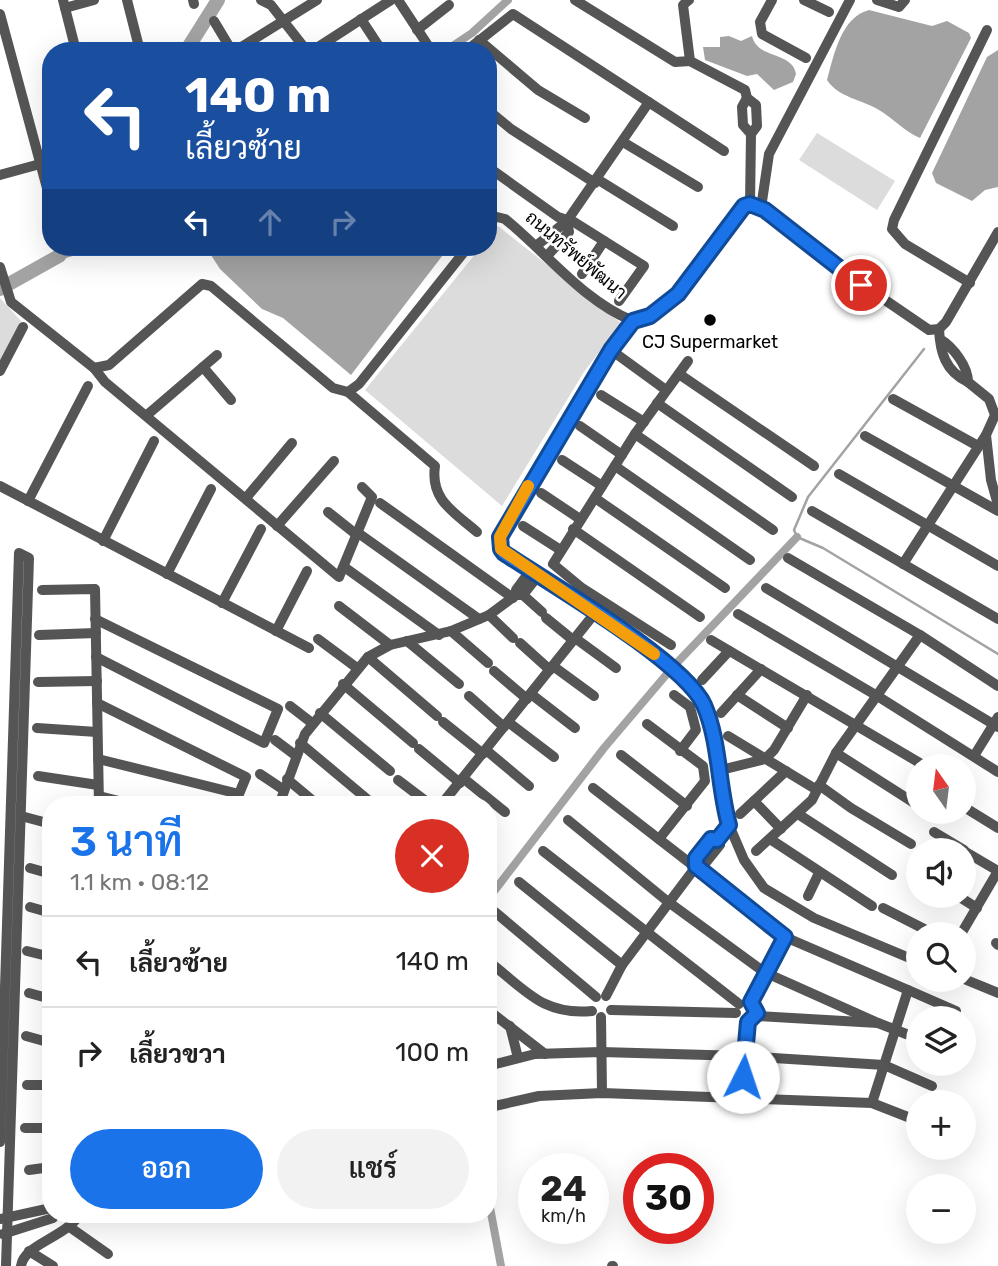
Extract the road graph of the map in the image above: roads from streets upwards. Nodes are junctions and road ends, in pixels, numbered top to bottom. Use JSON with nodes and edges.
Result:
{"nodes":[{"id":1,"x":94,"y":0,"type":"edge"},
{"id":2,"x":127,"y":0,"type":"edge"},
{"id":3,"x":317,"y":0,"type":"edge"},
{"id":4,"x":391,"y":0,"type":"edge"},
{"id":5,"x":398,"y":0,"type":"edge"},
{"id":6,"x":575,"y":0,"type":"edge"},
{"id":7,"x":772,"y":0,"type":"edge"},
{"id":8,"x":804,"y":0,"type":"edge"},
{"id":9,"x":850,"y":0,"type":"edge"},
{"id":10,"x":877,"y":0,"type":"edge"},
{"id":11,"x":905,"y":0,"type":"edge"},
{"id":12,"x":268,"y":2,"type":"edge"},
{"id":13,"x":682,"y":2,"type":"edge"},
{"id":14,"x":64,"y":4,"type":"edge"},
{"id":15,"x":449,"y":5,"type":"dead end"},
{"id":16,"x":830,"y":12,"type":"dead end"},
{"id":17,"x":0,"y":14,"type":"edge"},
{"id":18,"x":361,"y":19,"type":"junction"},
{"id":19,"x":214,"y":21,"type":"dead end"},
{"id":20,"x":284,"y":21,"type":"junction"},
{"id":21,"x":417,"y":30,"type":"junction"},
{"id":22,"x":987,"y":30,"type":"dead end"},
{"id":23,"x":329,"y":40,"type":"joint"},
{"id":24,"x":478,"y":40,"type":"joint"},
{"id":25,"x":74,"y":42,"type":"edge"},
{"id":26,"x":138,"y":42,"type":"edge"},
{"id":27,"x":227,"y":42,"type":"edge"},
{"id":28,"x":248,"y":42,"type":"edge"},
{"id":29,"x":302,"y":42,"type":"edge"},
{"id":30,"x":325,"y":42,"type":"edge"},
{"id":31,"x":376,"y":42,"type":"edge"},
{"id":32,"x":425,"y":42,"type":"edge"},
{"id":33,"x":480,"y":42,"type":"edge"},
{"id":34,"x":497,"y":56,"type":"edge"},
{"id":35,"x":806,"y":58,"type":"dead end"},
{"id":36,"x":690,"y":61,"type":"junction"},
{"id":37,"x":649,"y":102,"type":"junction"},
{"id":38,"x":497,"y":117,"type":"edge"},
{"id":39,"x":585,"y":118,"type":"dead end"},
{"id":40,"x":623,"y":142,"type":"junction"},
{"id":41,"x":724,"y":151,"type":"dead end"},
{"id":42,"x":42,"y":153,"type":"edge"},
{"id":43,"x":42,"y":164,"type":"edge"},
{"id":44,"x":497,"y":173,"type":"edge"},
{"id":45,"x":0,"y":175,"type":"edge"},
{"id":46,"x":596,"y":181,"type":"junction"},
{"id":47,"x":698,"y":187,"type":"dead end"},
{"id":48,"x":750,"y":204,"type":"junction"},
{"id":49,"x":761,"y":208,"type":"junction"},
{"id":50,"x":497,"y":217,"type":"edge"},
{"id":51,"x":567,"y":220,"type":"junction"},
{"id":52,"x":673,"y":226,"type":"dead end"},
{"id":53,"x":998,"y":232,"type":"edge"},
{"id":54,"x":604,"y":241,"type":"junction"},
{"id":55,"x":536,"y":246,"type":"junction"},
{"id":56,"x":461,"y":256,"type":"edge"},
{"id":57,"x":547,"y":256,"type":"junction"},
{"id":58,"x":1,"y":270,"type":"edge"},
{"id":59,"x":582,"y":275,"type":"dead end"},
{"id":60,"x":970,"y":283,"type":"junction"},
{"id":61,"x":619,"y":301,"type":"dead end"},
{"id":62,"x":633,"y":321,"type":"junction"},
{"id":63,"x":23,"y":327,"type":"dead end"},
{"id":64,"x":939,"y":334,"type":"junction"},
{"id":65,"x":611,"y":350,"type":"junction"},
{"id":66,"x":217,"y":355,"type":"dead end"},
{"id":67,"x":688,"y":360,"type":"dead end"},
{"id":68,"x":203,"y":367,"type":"junction"},
{"id":69,"x":94,"y":368,"type":"junction"},
{"id":70,"x":0,"y":371,"type":"edge"},
{"id":71,"x":679,"y":374,"type":"junction"},
{"id":72,"x":88,"y":386,"type":"dead end"},
{"id":73,"x":666,"y":390,"type":"junction"},
{"id":74,"x":348,"y":392,"type":"junction"},
{"id":75,"x":601,"y":395,"type":"dead end"},
{"id":76,"x":894,"y":399,"type":"dead end"},
{"id":77,"x":231,"y":400,"type":"dead end"},
{"id":78,"x":657,"y":403,"type":"junction"},
{"id":79,"x":996,"y":407,"type":"edge"},
{"id":80,"x":147,"y":415,"type":"junction"},
{"id":81,"x":644,"y":422,"type":"junction"},
{"id":82,"x":580,"y":426,"type":"dead end"},
{"id":83,"x":635,"y":434,"type":"junction"},
{"id":84,"x":986,"y":435,"type":"junction"},
{"id":85,"x":865,"y":436,"type":"dead end"},
{"id":86,"x":154,"y":441,"type":"dead end"},
{"id":87,"x":292,"y":443,"type":"dead end"},
{"id":88,"x":978,"y":446,"type":"junction"},
{"id":89,"x":622,"y":455,"type":"junction"},
{"id":90,"x":562,"y":460,"type":"dead end"},
{"id":91,"x":334,"y":461,"type":"dead end"},
{"id":92,"x":615,"y":466,"type":"junction"},
{"id":93,"x":814,"y":466,"type":"dead end"},
{"id":94,"x":839,"y":474,"type":"dead end"},
{"id":95,"x":953,"y":485,"type":"junction"},
{"id":96,"x":0,"y":486,"type":"edge"},
{"id":97,"x":602,"y":486,"type":"junction"},
{"id":98,"x":362,"y":487,"type":"dead end"},
{"id":99,"x":211,"y":489,"type":"dead end"},
{"id":100,"x":541,"y":493,"type":"dead end"},
{"id":101,"x":792,"y":497,"type":"dead end"},
{"id":102,"x":246,"y":498,"type":"junction"},
{"id":103,"x":595,"y":498,"type":"junction"},
{"id":104,"x":28,"y":501,"type":"junction"},
{"id":105,"x":380,"y":503,"type":"dead end"},
{"id":106,"x":998,"y":505,"type":"edge"},
{"id":107,"x":998,"y":510,"type":"edge"},
{"id":108,"x":812,"y":511,"type":"dead end"},
{"id":109,"x":328,"y":512,"type":"dead end"},
{"id":110,"x":580,"y":519,"type":"junction"},
{"id":111,"x":928,"y":525,"type":"junction"},
{"id":112,"x":277,"y":526,"type":"junction"},
{"id":113,"x":523,"y":526,"type":"dead end"},
{"id":114,"x":261,"y":529,"type":"dead end"},
{"id":115,"x":573,"y":529,"type":"junction"},
{"id":116,"x":773,"y":530,"type":"dead end"},
{"id":117,"x":477,"y":532,"type":"dead end"},
{"id":118,"x":359,"y":535,"type":"junction"},
{"id":119,"x":103,"y":541,"type":"junction"},
{"id":120,"x":559,"y":550,"type":"junction"},
{"id":121,"x":788,"y":558,"type":"dead end"},
{"id":122,"x":750,"y":560,"type":"dead end"},
{"id":123,"x":903,"y":564,"type":"junction"},
{"id":124,"x":998,"y":566,"type":"edge"},
{"id":125,"x":347,"y":569,"type":"dead end"},
{"id":126,"x":307,"y":571,"type":"dead end"},
{"id":127,"x":534,"y":573,"type":"junction"},
{"id":128,"x":167,"y":574,"type":"junction"},
{"id":129,"x":725,"y":588,"type":"dead end"},
{"id":130,"x":766,"y":588,"type":"dead end"},
{"id":131,"x":41,"y":590,"type":"dead end"},
{"id":132,"x":518,"y":596,"type":"junction"},
{"id":133,"x":222,"y":603,"type":"junction"},
{"id":134,"x":339,"y":606,"type":"dead end"},
{"id":135,"x":595,"y":613,"type":"junction"},
{"id":136,"x":738,"y":614,"type":"dead end"},
{"id":137,"x":484,"y":617,"type":"junction"},
{"id":138,"x":699,"y":617,"type":"dead end"},
{"id":139,"x":998,"y":618,"type":"edge"},
{"id":140,"x":95,"y":619,"type":"junction"},
{"id":141,"x":276,"y":631,"type":"junction"},
{"id":142,"x":451,"y":631,"type":"junction"},
{"id":143,"x":96,"y":633,"type":"junction"},
{"id":144,"x":39,"y":635,"type":"dead end"},
{"id":145,"x":439,"y":635,"type":"junction"},
{"id":146,"x":920,"y":635,"type":"junction"},
{"id":147,"x":318,"y":639,"type":"dead end"},
{"id":148,"x":574,"y":639,"type":"junction"},
{"id":149,"x":711,"y":640,"type":"dead end"},
{"id":150,"x":407,"y":641,"type":"junction"},
{"id":151,"x":390,"y":645,"type":"junction"},
{"id":152,"x":671,"y":645,"type":"dead end"},
{"id":153,"x":309,"y":648,"type":"dead end"},
{"id":154,"x":729,"y":650,"type":"junction"},
{"id":155,"x":96,"y":657,"type":"junction"},
{"id":156,"x":368,"y":657,"type":"junction"},
{"id":157,"x":899,"y":667,"type":"junction"},
{"id":158,"x":357,"y":668,"type":"junction"},
{"id":159,"x":551,"y":668,"type":"junction"},
{"id":160,"x":615,"y":668,"type":"dead end"},
{"id":161,"x":761,"y":669,"type":"junction"},
{"id":162,"x":702,"y":680,"type":"dead end"},
{"id":163,"x":96,"y":681,"type":"junction"},
{"id":164,"x":38,"y":682,"type":"dead end"},
{"id":165,"x":344,"y":684,"type":"junction"},
{"id":166,"x":459,"y":684,"type":"dead end"},
{"id":167,"x":998,"y":686,"type":"edge"},
{"id":168,"x":674,"y":695,"type":"dead end"},
{"id":169,"x":737,"y":695,"type":"junction"},
{"id":170,"x":807,"y":695,"type":"junction"},
{"id":171,"x":469,"y":696,"type":"dead end"},
{"id":172,"x":529,"y":696,"type":"junction"},
{"id":173,"x":594,"y":696,"type":"dead end"},
{"id":174,"x":879,"y":697,"type":"junction"},
{"id":175,"x":97,"y":703,"type":"junction"},
{"id":176,"x":290,"y":706,"type":"dead end"},
{"id":177,"x":320,"y":713,"type":"junction"},
{"id":178,"x":721,"y":713,"type":"dead end"},
{"id":179,"x":312,"y":723,"type":"junction"},
{"id":180,"x":997,"y":723,"type":"edge"},
{"id":181,"x":506,"y":724,"type":"junction"},
{"id":182,"x":647,"y":724,"type":"dead end"},
{"id":183,"x":858,"y":726,"type":"junction"},
{"id":184,"x":37,"y":728,"type":"dead end"},
{"id":185,"x":575,"y":728,"type":"dead end"},
{"id":186,"x":788,"y":728,"type":"junction"},
{"id":187,"x":97,"y":732,"type":"junction"},
{"id":188,"x":728,"y":736,"type":"dead end"},
{"id":189,"x":275,"y":740,"type":"dead end"},
{"id":190,"x":300,"y":743,"type":"junction"},
{"id":191,"x":680,"y":751,"type":"junction"},
{"id":192,"x":484,"y":752,"type":"junction"},
{"id":193,"x":836,"y":753,"type":"junction"},
{"id":194,"x":971,"y":754,"type":"edge"},
{"id":195,"x":975,"y":754,"type":"edge"},
{"id":196,"x":295,"y":755,"type":"junction"},
{"id":197,"x":621,"y":755,"type":"dead end"},
{"id":198,"x":906,"y":755,"type":"edge"},
{"id":199,"x":554,"y":757,"type":"dead end"},
{"id":200,"x":976,"y":757,"type":"edge"},
{"id":201,"x":98,"y":759,"type":"junction"},
{"id":202,"x":765,"y":759,"type":"junction"},
{"id":203,"x":390,"y":771,"type":"dead end"},
{"id":204,"x":717,"y":771,"type":"junction"},
{"id":205,"x":786,"y":771,"type":"junction"},
{"id":206,"x":998,"y":772,"type":"edge"},
{"id":207,"x":260,"y":774,"type":"dead end"},
{"id":208,"x":38,"y":776,"type":"dead end"},
{"id":209,"x":398,"y":780,"type":"dead end"},
{"id":210,"x":461,"y":780,"type":"junction"},
{"id":211,"x":286,"y":784,"type":"junction"},
{"id":212,"x":529,"y":786,"type":"dead end"},
{"id":213,"x":593,"y":788,"type":"dead end"},
{"id":214,"x":818,"y":788,"type":"junction"},
{"id":215,"x":99,"y":795,"type":"edge"},
{"id":216,"x":282,"y":796,"type":"edge"},
{"id":217,"x":304,"y":796,"type":"edge"},
{"id":218,"x":362,"y":796,"type":"edge"},
{"id":219,"x":419,"y":796,"type":"edge"},
{"id":220,"x":448,"y":796,"type":"edge"},
{"id":221,"x":483,"y":796,"type":"edge"},
{"id":222,"x":906,"y":798,"type":"edge"},
{"id":223,"x":754,"y":801,"type":"junction"},
{"id":224,"x":497,"y":806,"type":"edge"},
{"id":225,"x":687,"y":806,"type":"junction"},
{"id":226,"x":505,"y":812,"type":"dead end"},
{"id":227,"x":740,"y":814,"type":"dead end"},
{"id":228,"x":798,"y":814,"type":"junction"},
{"id":229,"x":976,"y":814,"type":"edge"},
{"id":230,"x":21,"y":816,"type":"junction"},
{"id":231,"x":568,"y":820,"type":"dead end"},
{"id":232,"x":42,"y":822,"type":"edge"},
{"id":233,"x":729,"y":825,"type":"junction"},
{"id":234,"x":998,"y":828,"type":"edge"},
{"id":235,"x":781,"y":829,"type":"junction"},
{"id":236,"x":934,"y":832,"type":"dead end"},
{"id":237,"x":943,"y":838,"type":"edge"},
{"id":238,"x":659,"y":839,"type":"junction"},
{"id":239,"x":770,"y":839,"type":"junction"},
{"id":240,"x":906,"y":841,"type":"edge"},
{"id":241,"x":543,"y":851,"type":"dead end"},
{"id":242,"x":756,"y":851,"type":"dead end"},
{"id":243,"x":976,"y":858,"type":"edge"},
{"id":244,"x":697,"y":865,"type":"junction"},
{"id":245,"x":30,"y":868,"type":"dead end"},
{"id":246,"x":42,"y":871,"type":"edge"},
{"id":247,"x":998,"y":871,"type":"edge"},
{"id":248,"x":820,"y":873,"type":"junction"},
{"id":249,"x":892,"y":875,"type":"dead end"},
{"id":250,"x":519,"y":882,"type":"dead end"},
{"id":251,"x":808,"y":896,"type":"dead end"},
{"id":252,"x":667,"y":901,"type":"junction"},
{"id":253,"x":30,"y":907,"type":"dead end"},
{"id":254,"x":977,"y":908,"type":"joint"},
{"id":255,"x":42,"y":910,"type":"edge"},
{"id":256,"x":497,"y":914,"type":"edge"},
{"id":257,"x":909,"y":922,"type":"edge"},
{"id":258,"x":968,"y":922,"type":"edge"},
{"id":259,"x":646,"y":931,"type":"junction"},
{"id":260,"x":785,"y":937,"type":"junction"},
{"id":261,"x":27,"y":951,"type":"dead end"},
{"id":262,"x":42,"y":955,"type":"edge"},
{"id":263,"x":906,"y":957,"type":"edge"},
{"id":264,"x":622,"y":965,"type":"junction"},
{"id":265,"x":497,"y":968,"type":"edge"},
{"id":266,"x":764,"y":972,"type":"junction"},
{"id":267,"x":2,"y":983,"type":"edge"},
{"id":268,"x":976,"y":984,"type":"edge"},
{"id":269,"x":906,"y":989,"type":"edge"},
{"id":270,"x":907,"y":992,"type":"edge"},
{"id":271,"x":913,"y":992,"type":"edge"},
{"id":272,"x":29,"y":993,"type":"dead end"},
{"id":273,"x":998,"y":993,"type":"edge"},
{"id":274,"x":601,"y":996,"type":"junction"},
{"id":275,"x":42,"y":997,"type":"edge"},
{"id":276,"x":751,"y":1002,"type":"junction"},
{"id":277,"x":843,"y":1006,"type":"junction"},
{"id":278,"x":945,"y":1006,"type":"edge"},
{"id":279,"x":737,"y":1009,"type":"junction"},
{"id":280,"x":611,"y":1010,"type":"junction"},
{"id":281,"x":596,"y":1014,"type":"junction"},
{"id":282,"x":497,"y":1017,"type":"edge"},
{"id":283,"x":752,"y":1019,"type":"junction"},
{"id":284,"x":837,"y":1022,"type":"junction"},
{"id":285,"x":878,"y":1023,"type":"junction"},
{"id":286,"x":510,"y":1026,"type":"junction"},
{"id":287,"x":895,"y":1028,"type":"junction"},
{"id":288,"x":906,"y":1033,"type":"edge"},
{"id":289,"x":26,"y":1037,"type":"dead end"},
{"id":290,"x":42,"y":1041,"type":"edge"},
{"id":291,"x":601,"y":1052,"type":"junction"},
{"id":292,"x":545,"y":1054,"type":"junction"},
{"id":293,"x":744,"y":1056,"type":"junction"},
{"id":294,"x":518,"y":1058,"type":"junction"},
{"id":295,"x":497,"y":1064,"type":"edge"},
{"id":296,"x":884,"y":1065,"type":"junction"},
{"id":297,"x":8,"y":1066,"type":"junction"},
{"id":298,"x":27,"y":1085,"type":"dead end"},
{"id":299,"x":42,"y":1085,"type":"edge"},
{"id":300,"x":932,"y":1086,"type":"dead end"},
{"id":301,"x":602,"y":1093,"type":"junction"},
{"id":302,"x":742,"y":1098,"type":"junction"},
{"id":303,"x":872,"y":1103,"type":"junction"},
{"id":304,"x":497,"y":1105,"type":"edge"},
{"id":305,"x":906,"y":1116,"type":"edge"},
{"id":306,"x":25,"y":1128,"type":"dead end"},
{"id":307,"x":42,"y":1128,"type":"edge"},
{"id":308,"x":0,"y":1142,"type":"edge"},
{"id":309,"x":42,"y":1168,"type":"edge"},
{"id":310,"x":29,"y":1170,"type":"dead end"},
{"id":311,"x":42,"y":1210,"type":"edge"},
{"id":312,"x":4,"y":1219,"type":"edge"},
{"id":313,"x":42,"y":1222,"type":"edge"},
{"id":314,"x":74,"y":1223,"type":"edge"},
{"id":315,"x":71,"y":1228,"type":"junction"},
{"id":316,"x":4,"y":1234,"type":"edge"},
{"id":317,"x":29,"y":1251,"type":"junction"},
{"id":318,"x":108,"y":1254,"type":"dead end"},
{"id":319,"x":6,"y":1266,"type":"edge"},
{"id":320,"x":21,"y":1266,"type":"edge"},
{"id":321,"x":53,"y":1266,"type":"edge"}],
"edges":[{"from":1,"to":14,"type":"street"},
{"from":2,"to":26,"type":"street"},
{"from":3,"to":20,"type":"street"},
{"from":4,"to":18,"type":"street"},
{"from":5,"to":21,"type":"street"},
{"from":6,"to":36,"type":"street"},
{"from":7,"to":35,"type":"street"},
{"from":8,"to":16,"type":"street"},
{"from":9,"to":49,"type":"street"},
{"from":10,"to":11,"type":"street"},
{"from":12,"to":20,"type":"street"},
{"from":13,"to":36,"type":"street"},
{"from":14,"to":25,"type":"street"},
{"from":15,"to":21,"type":"street"},
{"from":17,"to":42,"type":"street"},
{"from":18,"to":23,"type":"street"},
{"from":18,"to":31,"type":"street"},
{"from":19,"to":27,"type":"street"},
{"from":20,"to":28,"type":"street"},
{"from":20,"to":29,"type":"street"},
{"from":21,"to":32,"type":"street"},
{"from":22,"to":60,"type":"street"},
{"from":23,"to":30,"type":"street"},
{"from":24,"to":33,"type":"street"},
{"from":24,"to":37,"type":"street"},
{"from":34,"to":39,"type":"street"},
{"from":36,"to":48,"type":"street"},
{"from":37,"to":40,"type":"street"},
{"from":37,"to":41,"type":"street"},
{"from":38,"to":46,"type":"street"},
{"from":40,"to":46,"type":"street"},
{"from":40,"to":47,"type":"street"},
{"from":43,"to":45,"type":"street"},
{"from":44,"to":51,"type":"street"},
{"from":46,"to":51,"type":"street"},
{"from":46,"to":52,"type":"street"},
{"from":48,"to":49,"type":"street"},
{"from":48,"to":62,"type":"street","name":"ถนนทรัพย์พัฒนา"},
{"from":49,"to":64,"type":"street"},
{"from":50,"to":55,"type":"street","name":"ถนนทรัพย์พัฒนา"},
{"from":51,"to":54,"type":"street"},
{"from":51,"to":55,"type":"street"},
{"from":51,"to":57,"type":"street"},
{"from":53,"to":60,"type":"street"},
{"from":54,"to":59,"type":"street"},
{"from":54,"to":61,"type":"street"},
{"from":55,"to":57,"type":"street","name":"ถนนทรัพย์พัฒนา"},
{"from":56,"to":74,"type":"street"},
{"from":57,"to":62,"type":"street","name":"ถนนทรัพย์พัฒนา"},
{"from":58,"to":69,"type":"street"},
{"from":60,"to":64,"type":"street"},
{"from":62,"to":65,"type":"street"},
{"from":63,"to":70,"type":"street"},
{"from":64,"to":79,"type":"street"},
{"from":65,"to":73,"type":"street"},
{"from":65,"to":127,"type":"street"},
{"from":66,"to":68,"type":"street"},
{"from":67,"to":71,"type":"street"},
{"from":68,"to":77,"type":"street"},
{"from":68,"to":80,"type":"street"},
{"from":69,"to":74,"type":"street"},
{"from":69,"to":80,"type":"street"},
{"from":71,"to":73,"type":"street"},
{"from":71,"to":93,"type":"street"},
{"from":72,"to":104,"type":"street"},
{"from":73,"to":78,"type":"street"},
{"from":74,"to":117,"type":"street"},
{"from":75,"to":81,"type":"street"},
{"from":76,"to":88,"type":"street"},
{"from":78,"to":81,"type":"street"},
{"from":78,"to":101,"type":"street"},
{"from":79,"to":84,"type":"street"},
{"from":80,"to":102,"type":"street"},
{"from":81,"to":83,"type":"street"},
{"from":82,"to":89,"type":"street"},
{"from":83,"to":89,"type":"street"},
{"from":83,"to":116,"type":"street"},
{"from":84,"to":88,"type":"street"},
{"from":84,"to":106,"type":"street"},
{"from":85,"to":95,"type":"street"},
{"from":86,"to":119,"type":"street"},
{"from":87,"to":102,"type":"street"},
{"from":88,"to":95,"type":"street"},
{"from":89,"to":92,"type":"street"},
{"from":90,"to":97,"type":"street"},
{"from":91,"to":112,"type":"street"},
{"from":92,"to":97,"type":"street"},
{"from":92,"to":122,"type":"street"},
{"from":94,"to":111,"type":"street"},
{"from":95,"to":107,"type":"street"},
{"from":95,"to":111,"type":"street"},
{"from":96,"to":104,"type":"street"},
{"from":97,"to":103,"type":"street"},
{"from":98,"to":118,"type":"street"},
{"from":99,"to":128,"type":"street"},
{"from":100,"to":110,"type":"street"},
{"from":102,"to":112,"type":"street"},
{"from":103,"to":110,"type":"street"},
{"from":103,"to":129,"type":"street"},
{"from":104,"to":119,"type":"street"},
{"from":105,"to":132,"type":"street"},
{"from":108,"to":123,"type":"street"},
{"from":109,"to":118,"type":"street"},
{"from":110,"to":115,"type":"street"},
{"from":111,"to":123,"type":"street"},
{"from":111,"to":124,"type":"street"},
{"from":112,"to":118,"type":"street"},
{"from":113,"to":120,"type":"street"},
{"from":114,"to":133,"type":"street"},
{"from":115,"to":120,"type":"street"},
{"from":115,"to":138,"type":"street"},
{"from":118,"to":137,"type":"street"},
{"from":119,"to":128,"type":"street"},
{"from":120,"to":152,"type":"street"},
{"from":121,"to":146,"type":"street"},
{"from":123,"to":139,"type":"street"},
{"from":125,"to":145,"type":"street"},
{"from":126,"to":141,"type":"street"},
{"from":127,"to":132,"type":"street"},
{"from":127,"to":135,"type":"street"},
{"from":128,"to":133,"type":"street"},
{"from":130,"to":157,"type":"street"},
{"from":131,"to":140,"type":"street"},
{"from":132,"to":137,"type":"street"},
{"from":132,"to":148,"type":"street"},
{"from":133,"to":141,"type":"street"},
{"from":134,"to":151,"type":"street"},
{"from":135,"to":148,"type":"street"},
{"from":135,"to":204,"type":"street"},
{"from":136,"to":174,"type":"street"},
{"from":137,"to":142,"type":"street"},
{"from":137,"to":159,"type":"street"},
{"from":140,"to":143,"type":"street"},
{"from":140,"to":155,"type":"street"},
{"from":141,"to":153,"type":"street"},
{"from":142,"to":145,"type":"street"},
{"from":142,"to":172,"type":"street"},
{"from":143,"to":144,"type":"street"},
{"from":143,"to":155,"type":"street"},
{"from":145,"to":150,"type":"street"},
{"from":146,"to":157,"type":"street"},
{"from":146,"to":167,"type":"street"},
{"from":147,"to":158,"type":"street"},
{"from":148,"to":159,"type":"street"},
{"from":148,"to":160,"type":"street"},
{"from":149,"to":154,"type":"street"},
{"from":150,"to":151,"type":"street"},
{"from":150,"to":166,"type":"street"},
{"from":151,"to":156,"type":"street"},
{"from":154,"to":161,"type":"street"},
{"from":154,"to":162,"type":"street"},
{"from":155,"to":163,"type":"street"},
{"from":156,"to":158,"type":"street"},
{"from":156,"to":192,"type":"street"},
{"from":157,"to":174,"type":"street"},
{"from":157,"to":180,"type":"street"},
{"from":158,"to":165,"type":"street"},
{"from":159,"to":172,"type":"street"},
{"from":159,"to":173,"type":"street"},
{"from":161,"to":169,"type":"street"},
{"from":161,"to":170,"type":"street"},
{"from":163,"to":164,"type":"street"},
{"from":163,"to":175,"type":"street"},
{"from":165,"to":177,"type":"street"},
{"from":165,"to":210,"type":"street"},
{"from":168,"to":191,"type":"street"},
{"from":169,"to":178,"type":"street"},
{"from":169,"to":186,"type":"street"},
{"from":170,"to":183,"type":"street"},
{"from":170,"to":186,"type":"street"},
{"from":171,"to":181,"type":"street"},
{"from":172,"to":181,"type":"street"},
{"from":172,"to":185,"type":"street"},
{"from":174,"to":183,"type":"street"},
{"from":174,"to":194,"type":"street"},
{"from":175,"to":187,"type":"street"},
{"from":175,"to":201,"type":"street"},
{"from":176,"to":179,"type":"street"},
{"from":177,"to":179,"type":"street"},
{"from":177,"to":203,"type":"street"},
{"from":179,"to":190,"type":"street"},
{"from":180,"to":195,"type":"street"},
{"from":181,"to":192,"type":"street"},
{"from":181,"to":199,"type":"street"},
{"from":182,"to":191,"type":"street"},
{"from":183,"to":193,"type":"street"},
{"from":183,"to":198,"type":"street"},
{"from":184,"to":187,"type":"street"},
{"from":186,"to":202,"type":"street"},
{"from":187,"to":201,"type":"street"},
{"from":188,"to":202,"type":"street"},
{"from":189,"to":196,"type":"street"},
{"from":190,"to":196,"type":"street"},
{"from":190,"to":218,"type":"street"},
{"from":191,"to":225,"type":"street"},
{"from":192,"to":210,"type":"street"},
{"from":192,"to":212,"type":"street"},
{"from":193,"to":214,"type":"street"},
{"from":193,"to":222,"type":"street"},
{"from":196,"to":211,"type":"street"},
{"from":197,"to":225,"type":"street"},
{"from":200,"to":206,"type":"street"},
{"from":201,"to":215,"type":"street"},
{"from":202,"to":204,"type":"street"},
{"from":202,"to":205,"type":"street"},
{"from":204,"to":233,"type":"street"},
{"from":205,"to":214,"type":"street"},
{"from":205,"to":223,"type":"street"},
{"from":207,"to":211,"type":"street"},
{"from":208,"to":215,"type":"street"},
{"from":209,"to":219,"type":"street"},
{"from":210,"to":220,"type":"street"},
{"from":210,"to":221,"type":"street"},
{"from":211,"to":216,"type":"street"},
{"from":211,"to":217,"type":"street"},
{"from":213,"to":238,"type":"street"},
{"from":214,"to":228,"type":"street"},
{"from":214,"to":240,"type":"street"},
{"from":223,"to":227,"type":"street"},
{"from":223,"to":235,"type":"street"},
{"from":224,"to":226,"type":"street"},
{"from":225,"to":238,"type":"street"},
{"from":228,"to":235,"type":"street"},
{"from":228,"to":249,"type":"street"},
{"from":229,"to":234,"type":"street"},
{"from":230,"to":232,"type":"street"},
{"from":230,"to":267,"type":"street"},
{"from":230,"to":297,"type":"street"},
{"from":231,"to":252,"type":"street"},
{"from":233,"to":244,"type":"street"},
{"from":233,"to":263,"type":"street"},
{"from":235,"to":239,"type":"street"},
{"from":236,"to":237,"type":"street"},
{"from":238,"to":244,"type":"street"},
{"from":239,"to":242,"type":"street"},
{"from":239,"to":248,"type":"street"},
{"from":241,"to":259,"type":"street"},
{"from":243,"to":247,"type":"street"},
{"from":244,"to":252,"type":"street"},
{"from":244,"to":260,"type":"street"},
{"from":245,"to":246,"type":"street"},
{"from":247,"to":254,"type":"street"},
{"from":248,"to":251,"type":"street"},
{"from":248,"to":257,"type":"street"},
{"from":250,"to":264,"type":"street"},
{"from":252,"to":259,"type":"street"},
{"from":252,"to":266,"type":"street"},
{"from":253,"to":255,"type":"street"},
{"from":254,"to":258,"type":"street"},
{"from":256,"to":274,"type":"street"},
{"from":259,"to":264,"type":"street"},
{"from":259,"to":279,"type":"street"},
{"from":260,"to":266,"type":"street"},
{"from":260,"to":269,"type":"street"},
{"from":261,"to":262,"type":"street"},
{"from":264,"to":274,"type":"street"},
{"from":265,"to":281,"type":"street"},
{"from":266,"to":276,"type":"street"},
{"from":266,"to":277,"type":"street"},
{"from":267,"to":297,"type":"street"},
{"from":268,"to":273,"type":"street"},
{"from":270,"to":287,"type":"street"},
{"from":271,"to":278,"type":"street"},
{"from":272,"to":275,"type":"street"},
{"from":274,"to":280,"type":"street"},
{"from":274,"to":281,"type":"street"},
{"from":276,"to":279,"type":"street"},
{"from":276,"to":283,"type":"street"},
{"from":277,"to":284,"type":"street"},
{"from":277,"to":285,"type":"street"},
{"from":279,"to":280,"type":"street"},
{"from":279,"to":283,"type":"street"},
{"from":280,"to":281,"type":"street"},
{"from":281,"to":291,"type":"street"},
{"from":282,"to":286,"type":"street"},
{"from":283,"to":284,"type":"street"},
{"from":283,"to":293,"type":"street"},
{"from":284,"to":285,"type":"street"},
{"from":285,"to":287,"type":"street"},
{"from":286,"to":292,"type":"street"},
{"from":286,"to":294,"type":"street"},
{"from":287,"to":288,"type":"street"},
{"from":287,"to":296,"type":"street"},
{"from":289,"to":290,"type":"street"},
{"from":291,"to":292,"type":"street"},
{"from":291,"to":293,"type":"street"},
{"from":291,"to":301,"type":"street"},
{"from":292,"to":294,"type":"street"},
{"from":293,"to":296,"type":"street"},
{"from":293,"to":302,"type":"street"},
{"from":294,"to":295,"type":"street"},
{"from":296,"to":300,"type":"street"},
{"from":296,"to":303,"type":"street"},
{"from":297,"to":308,"type":"street"},
{"from":297,"to":312,"type":"street"},
{"from":298,"to":299,"type":"street"},
{"from":301,"to":302,"type":"street"},
{"from":301,"to":304,"type":"street"},
{"from":302,"to":303,"type":"street"},
{"from":303,"to":305,"type":"street"},
{"from":306,"to":307,"type":"street"},
{"from":309,"to":310,"type":"street"},
{"from":311,"to":312,"type":"street"},
{"from":312,"to":316,"type":"street"},
{"from":313,"to":316,"type":"street"},
{"from":314,"to":315,"type":"street"},
{"from":315,"to":317,"type":"street"},
{"from":315,"to":318,"type":"street"},
{"from":316,"to":319,"type":"street"},
{"from":317,"to":320,"type":"street"},
{"from":317,"to":321,"type":"street"}]}
